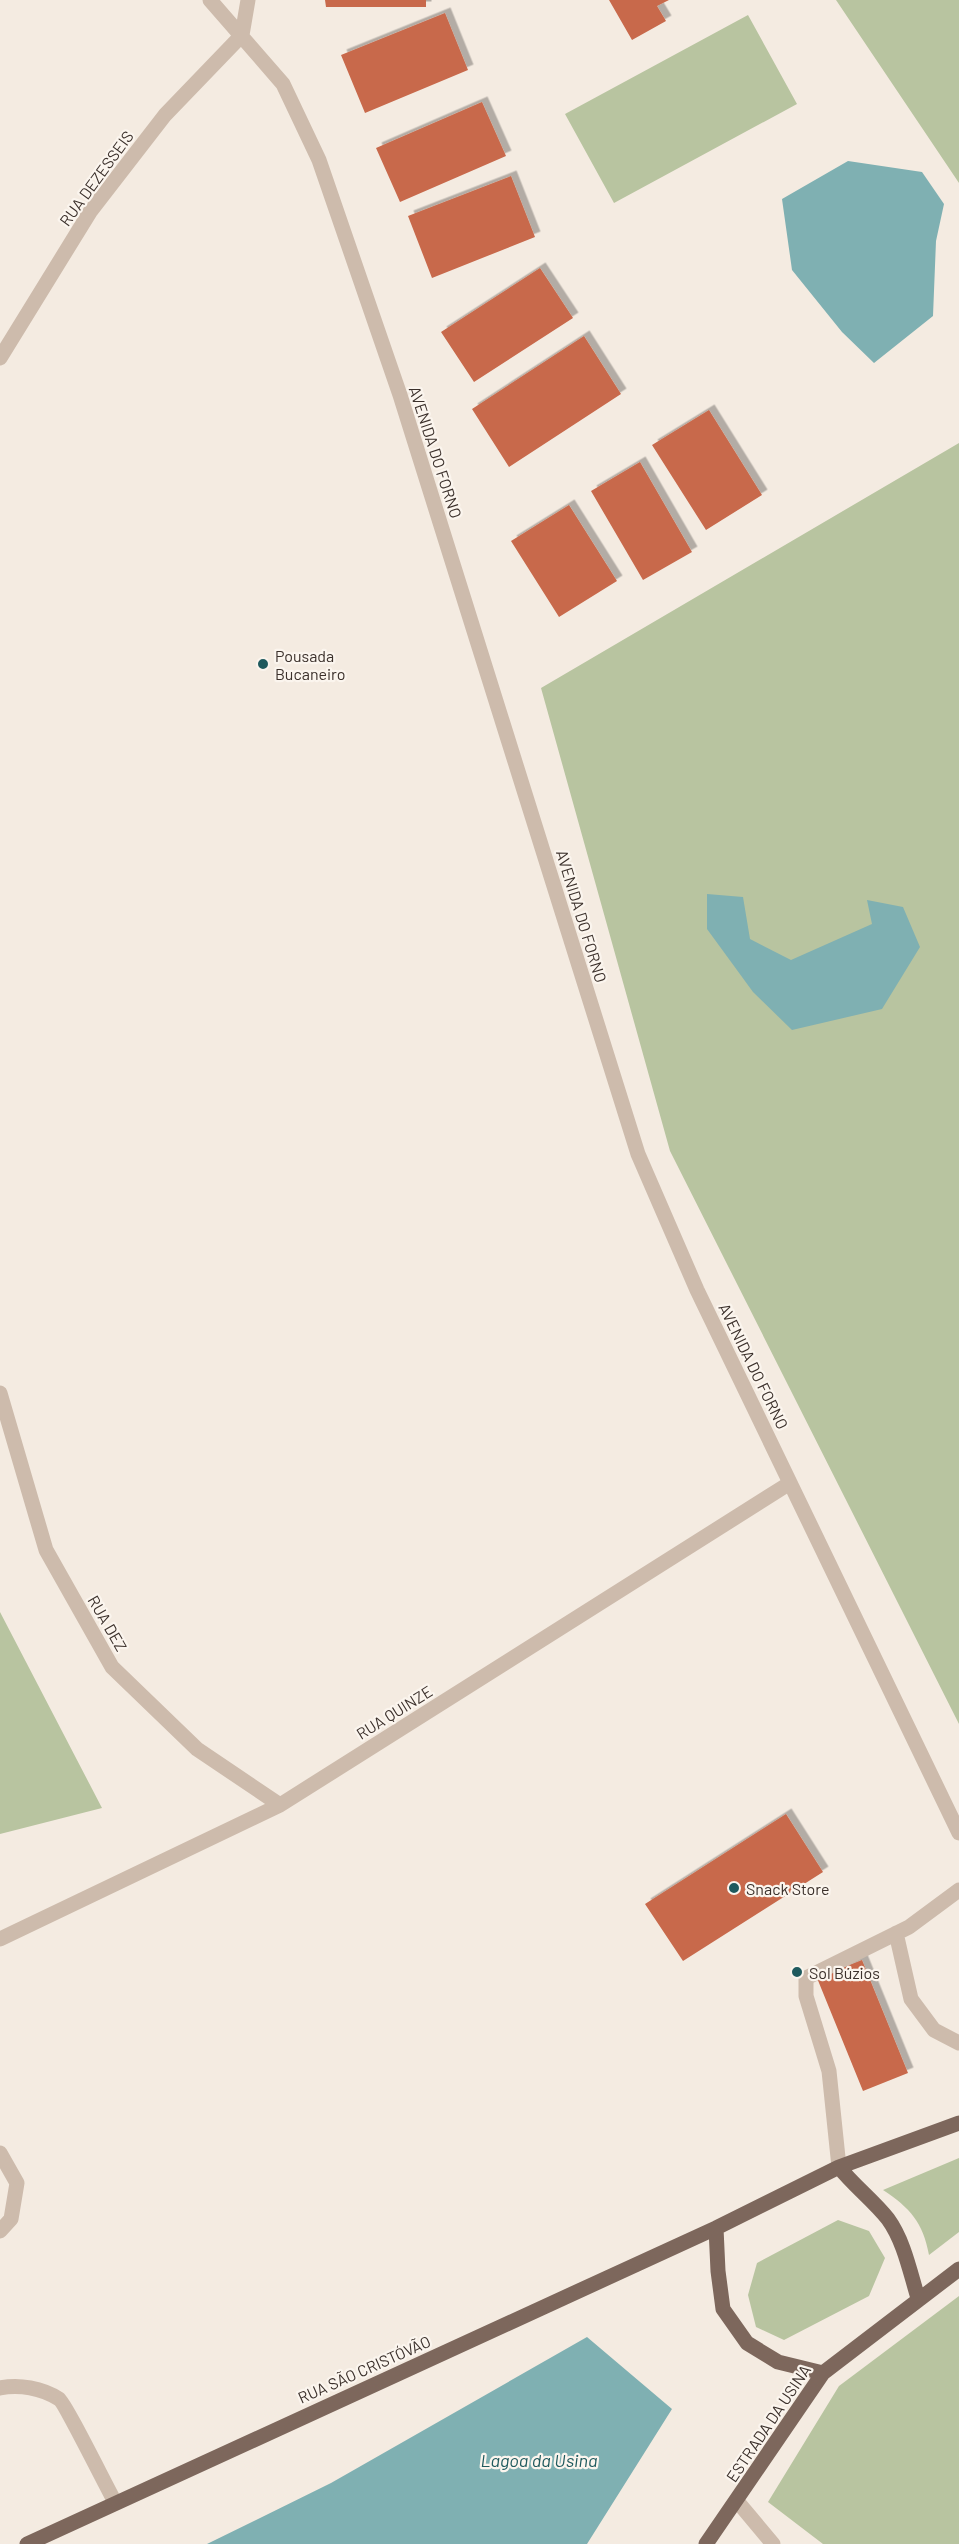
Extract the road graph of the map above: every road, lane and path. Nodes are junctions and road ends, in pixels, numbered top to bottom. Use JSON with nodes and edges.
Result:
{"nodes":[{"id":1,"x":210,"y":0,"type":"edge"},
{"id":2,"x":248,"y":0,"type":"edge"},
{"id":3,"x":243,"y":35,"type":"junction"},
{"id":4,"x":0,"y":358,"type":"edge"},
{"id":5,"x":0,"y":1393,"type":"edge"},
{"id":6,"x":790,"y":1483,"type":"junction"},
{"id":7,"x":280,"y":1806,"type":"junction"},
{"id":8,"x":959,"y":1833,"type":"edge"},
{"id":9,"x":959,"y":1890,"type":"edge"},
{"id":10,"x":896,"y":1933,"type":"junction"},
{"id":11,"x":0,"y":1939,"type":"edge"},
{"id":12,"x":959,"y":2043,"type":"edge"},
{"id":13,"x":959,"y":2123,"type":"edge"},
{"id":14,"x":0,"y":2153,"type":"edge"},
{"id":15,"x":839,"y":2167,"type":"junction"},
{"id":16,"x":716,"y":2228,"type":"junction"},
{"id":17,"x":0,"y":2231,"type":"edge"},
{"id":18,"x":959,"y":2268,"type":"edge"},
{"id":19,"x":918,"y":2298,"type":"junction"},
{"id":20,"x":823,"y":2373,"type":"junction"},
{"id":21,"x":0,"y":2388,"type":"edge"},
{"id":22,"x":737,"y":2500,"type":"junction"},
{"id":23,"x":115,"y":2502,"type":"junction"},
{"id":24,"x":27,"y":2544,"type":"edge"},
{"id":25,"x":706,"y":2544,"type":"edge"},
{"id":26,"x":773,"y":2544,"type":"edge"}],
"edges":[{"from":1,"to":3,"type":"street","name":"AVENIDA DO FORNO"},
{"from":2,"to":3,"type":"street"},
{"from":3,"to":4,"type":"street","name":"RUA DEZESSEIS"},
{"from":3,"to":6,"type":"street","name":"AVENIDA DO FORNO"},
{"from":5,"to":7,"type":"street","name":"RUA DEZ"},
{"from":6,"to":7,"type":"street","name":"RUA QUINZE"},
{"from":6,"to":8,"type":"street","name":"AVENIDA DO FORNO"},
{"from":7,"to":11,"type":"street","name":"RUA QUINZE"},
{"from":9,"to":10,"type":"street"},
{"from":10,"to":12,"type":"street"},
{"from":10,"to":15,"type":"street"},
{"from":13,"to":15,"type":"main road"},
{"from":14,"to":17,"type":"street"},
{"from":15,"to":16,"type":"main road"},
{"from":15,"to":19,"type":"main road"},
{"from":16,"to":20,"type":"main road"},
{"from":16,"to":23,"type":"main road","name":"RUA SÃO CRISTÓVÃO"},
{"from":18,"to":19,"type":"main road","name":"ESTRADA DA USINA"},
{"from":19,"to":20,"type":"main road","name":"ESTRADA DA USINA"},
{"from":20,"to":22,"type":"main road","name":"ESTRADA DA USINA"},
{"from":21,"to":23,"type":"street"},
{"from":22,"to":25,"type":"main road","name":"ESTRADA DA USINA"},
{"from":22,"to":26,"type":"street"},
{"from":23,"to":24,"type":"main road","name":"RUA SÃO CRISTÓVÃO"}]}
